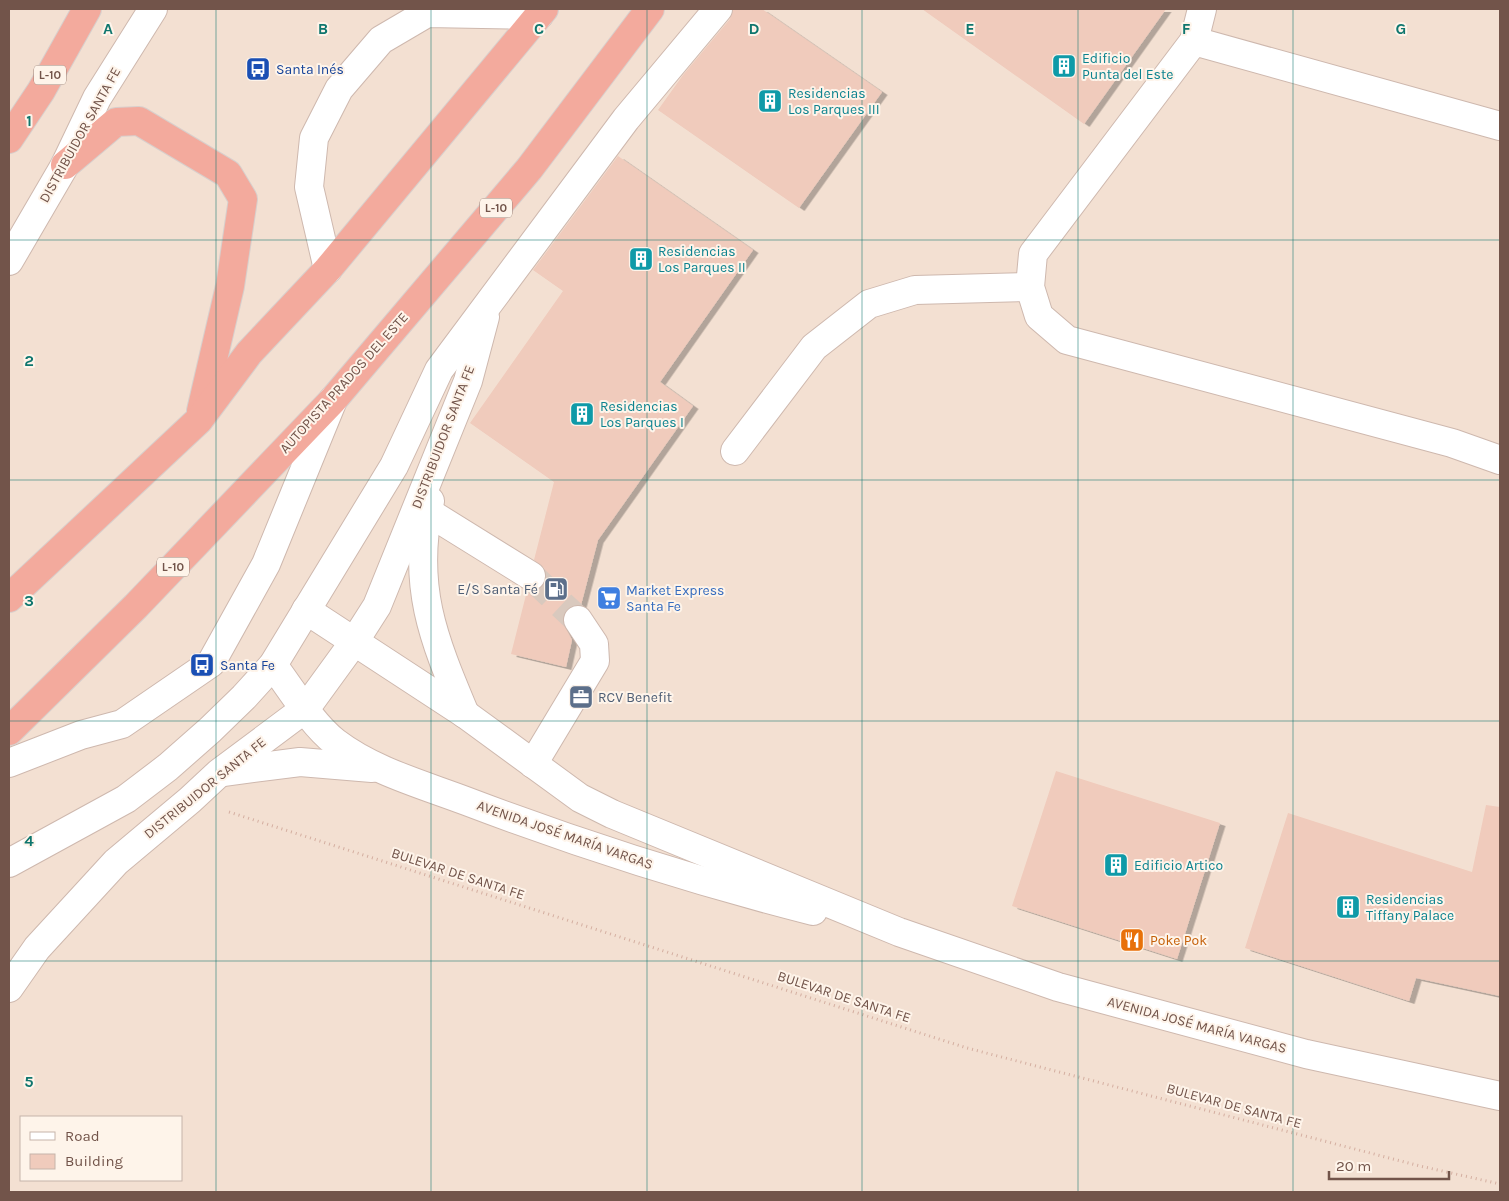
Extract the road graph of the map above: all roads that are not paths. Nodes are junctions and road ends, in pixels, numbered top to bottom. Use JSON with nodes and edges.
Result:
{"nodes":[{"id":1,"x":87,"y":9,"type":"edge"},
{"id":2,"x":153,"y":9,"type":"edge"},
{"id":3,"x":650,"y":9,"type":"edge"},
{"id":4,"x":718,"y":9,"type":"edge"},
{"id":5,"x":1202,"y":9,"type":"edge"},
{"id":6,"x":541,"y":12,"type":"edge"},
{"id":7,"x":1194,"y":41,"type":"junction"},
{"id":8,"x":1500,"y":126,"type":"edge"},
{"id":9,"x":9,"y":139,"type":"edge"},
{"id":10,"x":65,"y":165,"type":"junction"},
{"id":11,"x":9,"y":262,"type":"edge"},
{"id":12,"x":328,"y":269,"type":"junction"},
{"id":13,"x":1030,"y":287,"type":"junction"},
{"id":14,"x":489,"y":304,"type":"junction"},
{"id":15,"x":333,"y":400,"type":"junction"},
{"id":16,"x":199,"y":420,"type":"junction"},
{"id":17,"x":446,"y":431,"type":"junction"},
{"id":18,"x":735,"y":451,"type":"dead end"},
{"id":19,"x":1500,"y":460,"type":"edge"},
{"id":20,"x":428,"y":512,"type":"junction"},
{"id":21,"x":530,"y":576,"type":"tunnel mouth"},
{"id":22,"x":9,"y":598,"type":"edge"},
{"id":23,"x":306,"y":610,"type":"junction"},
{"id":24,"x":578,"y":620,"type":"tunnel mouth"},
{"id":25,"x":354,"y":642,"type":"junction"},
{"id":26,"x":273,"y":665,"type":"junction"},
{"id":27,"x":306,"y":708,"type":"junction"},
{"id":28,"x":465,"y":714,"type":"junction"},
{"id":29,"x":9,"y":731,"type":"edge"},
{"id":30,"x":9,"y":763,"type":"edge"},
{"id":31,"x":533,"y":764,"type":"junction"},
{"id":32,"x":383,"y":769,"type":"junction"},
{"id":33,"x":219,"y":773,"type":"junction"},
{"id":34,"x":9,"y":863,"type":"edge"},
{"id":35,"x":899,"y":932,"type":"junction"},
{"id":36,"x":9,"y":988,"type":"edge"},
{"id":37,"x":1500,"y":1096,"type":"edge"}],
"edges":[{"from":1,"to":9,"type":"highway","number":"L-10"},
{"from":2,"to":10,"type":"street","name":"DISTRIBUIDOR SANTA FE"},
{"from":3,"to":15,"type":"highway","name":"AUTOPISTA PRADOS DEL ESTE","number":"L-10"},
{"from":4,"to":14,"type":"street"},
{"from":5,"to":7,"type":"street"},
{"from":6,"to":12,"type":"highway"},
{"from":6,"to":12,"type":"street"},
{"from":7,"to":8,"type":"street"},
{"from":7,"to":13,"type":"street"},
{"from":10,"to":11,"type":"street","name":"DISTRIBUIDOR SANTA FE"},
{"from":10,"to":16,"type":"highway"},
{"from":12,"to":16,"type":"highway"},
{"from":13,"to":18,"type":"street"},
{"from":13,"to":19,"type":"street"},
{"from":14,"to":17,"type":"street","name":"DISTRIBUIDOR SANTA FE"},
{"from":14,"to":23,"type":"street","name":"DISTRIBUIDOR SANTA FE"},
{"from":15,"to":29,"type":"highway","name":"AUTOPISTA PRADOS DEL ESTE","number":"L-10"},
{"from":15,"to":30,"type":"street"},
{"from":16,"to":22,"type":"highway"},
{"from":17,"to":20,"type":"street"},
{"from":17,"to":25,"type":"street","name":"DISTRIBUIDOR SANTA FE"},
{"from":20,"to":21,"type":"street"},
{"from":20,"to":28,"type":"street"},
{"from":23,"to":25,"type":"street","name":"AVENIDA JOSÉ MARÍA VARGAS"},
{"from":23,"to":26,"type":"street","name":"DISTRIBUIDOR SANTA FE"},
{"from":24,"to":31,"type":"street"},
{"from":25,"to":27,"type":"street","name":"DISTRIBUIDOR SANTA FE"},
{"from":25,"to":28,"type":"street","name":"AVENIDA JOSÉ MARÍA VARGAS"},
{"from":26,"to":27,"type":"street","name":"AVENIDA JOSÉ MARÍA VARGAS"},
{"from":26,"to":34,"type":"street","name":"DISTRIBUIDOR SANTA FE"},
{"from":27,"to":32,"type":"street","name":"AVENIDA JOSÉ MARÍA VARGAS"},
{"from":27,"to":33,"type":"street","name":"DISTRIBUIDOR SANTA FE"},
{"from":28,"to":31,"type":"street","name":"AVENIDA JOSÉ MARÍA VARGAS"},
{"from":31,"to":35,"type":"street","name":"AVENIDA JOSÉ MARÍA VARGAS"},
{"from":32,"to":33,"type":"street"},
{"from":32,"to":35,"type":"street","name":"AVENIDA JOSÉ MARÍA VARGAS"},
{"from":33,"to":36,"type":"street","name":"DISTRIBUIDOR SANTA FE"},
{"from":35,"to":37,"type":"street","name":"AVENIDA JOSÉ MARÍA VARGAS"}]}
